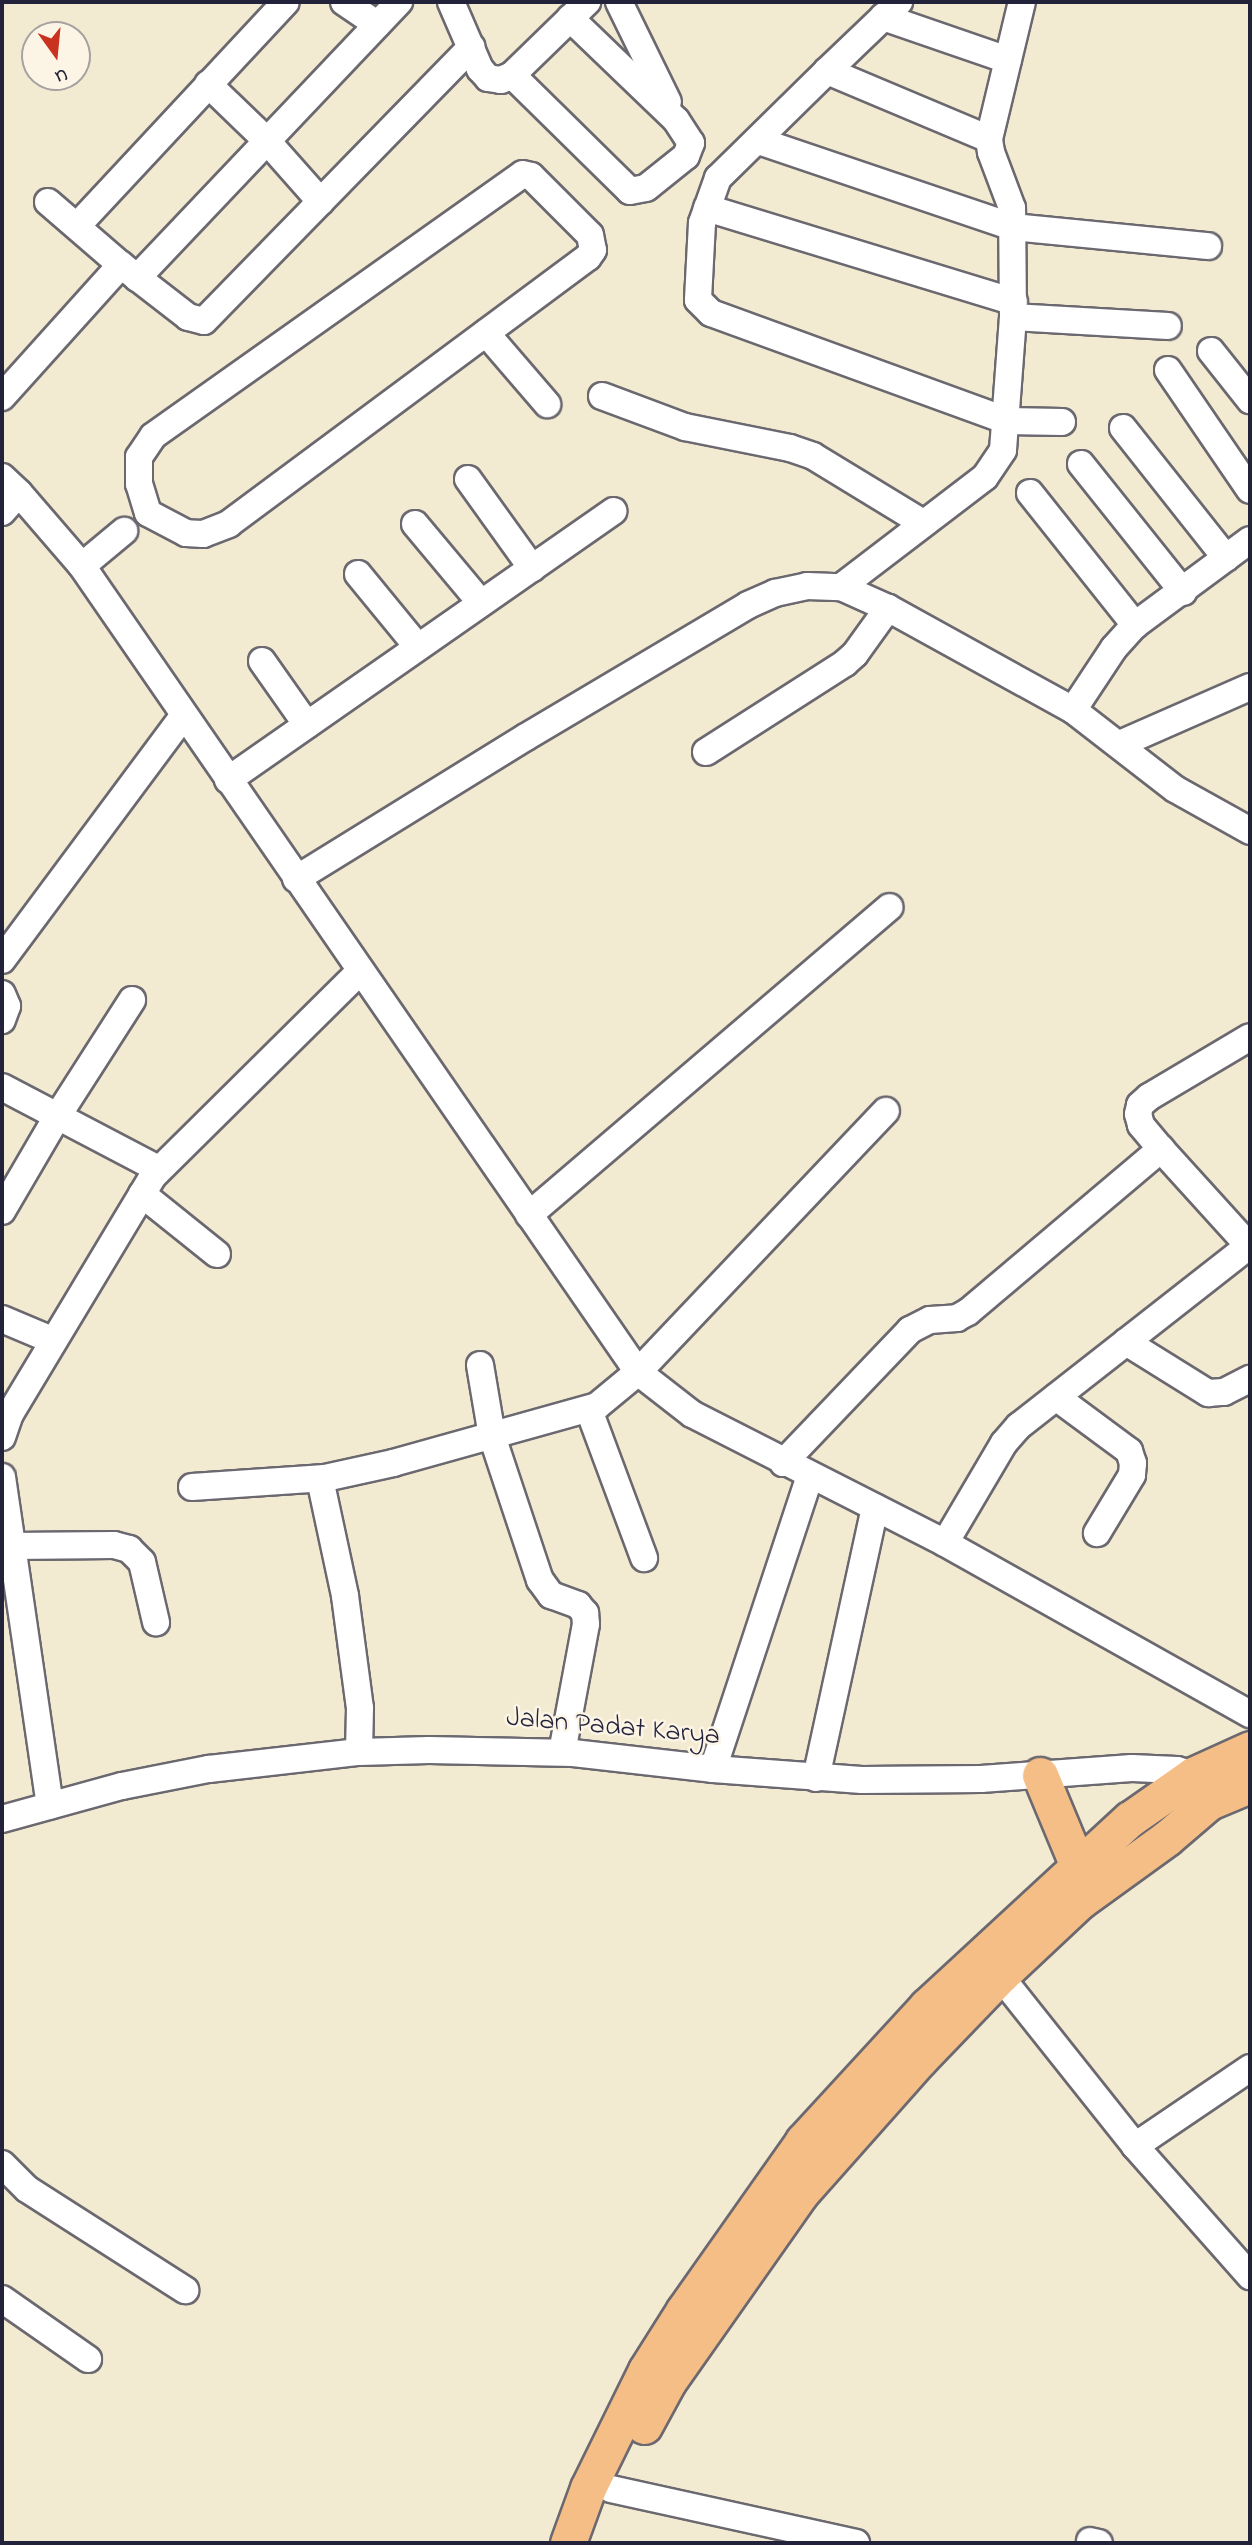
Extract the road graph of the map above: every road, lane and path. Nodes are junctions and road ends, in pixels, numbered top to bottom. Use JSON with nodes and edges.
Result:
{"nodes":[{"id":1,"x":286,"y":2,"type":"edge"},
{"id":2,"x":344,"y":2,"type":"edge"},
{"id":3,"x":399,"y":2,"type":"edge"},
{"id":4,"x":451,"y":2,"type":"edge"},
{"id":5,"x":619,"y":2,"type":"edge"},
{"id":6,"x":1022,"y":2,"type":"edge"},
{"id":7,"x":891,"y":9,"type":"edge"},
{"id":8,"x":579,"y":10,"type":"edge"},
{"id":9,"x":377,"y":24,"type":"junction"},
{"id":10,"x":471,"y":47,"type":"junction"},
{"id":11,"x":1008,"y":60,"type":"junction"},
{"id":12,"x":827,"y":71,"type":"junction"},
{"id":13,"x":512,"y":75,"type":"junction"},
{"id":14,"x":208,"y":84,"type":"junction"},
{"id":15,"x":676,"y":120,"type":"junction"},
{"id":16,"x":989,"y":139,"type":"junction"},
{"id":17,"x":268,"y":141,"type":"junction"},
{"id":18,"x":760,"y":141,"type":"junction"},
{"id":19,"x":48,"y":202,"type":"dead end"},
{"id":20,"x":321,"y":202,"type":"junction"},
{"id":21,"x":707,"y":208,"type":"junction"},
{"id":22,"x":77,"y":226,"type":"junction"},
{"id":23,"x":1013,"y":227,"type":"junction"},
{"id":24,"x":1208,"y":246,"type":"dead end"},
{"id":25,"x":129,"y":272,"type":"junction"},
{"id":26,"x":1013,"y":309,"type":"junction"},
{"id":27,"x":1168,"y":326,"type":"dead end"},
{"id":28,"x":486,"y":333,"type":"junction"},
{"id":29,"x":1211,"y":351,"type":"dead end"},
{"id":30,"x":1168,"y":370,"type":"dead end"},
{"id":31,"x":1249,"y":390,"type":"edge"},
{"id":32,"x":602,"y":396,"type":"dead end"},
{"id":33,"x":2,"y":397,"type":"edge"},
{"id":34,"x":547,"y":404,"type":"dead end"},
{"id":35,"x":1007,"y":421,"type":"junction"},
{"id":36,"x":1062,"y":422,"type":"dead end"},
{"id":37,"x":1123,"y":428,"type":"dead end"},
{"id":38,"x":1081,"y":464,"type":"dead end"},
{"id":39,"x":468,"y":479,"type":"dead end"},
{"id":40,"x":1250,"y":490,"type":"edge"},
{"id":41,"x":8,"y":494,"type":"edge"},
{"id":42,"x":1030,"y":494,"type":"dead end"},
{"id":43,"x":613,"y":511,"type":"dead end"},
{"id":44,"x":136,"y":522,"type":"junction"},
{"id":45,"x":923,"y":523,"type":"junction"},
{"id":46,"x":415,"y":524,"type":"dead end"},
{"id":47,"x":1250,"y":540,"type":"edge"},
{"id":48,"x":1226,"y":558,"type":"junction"},
{"id":49,"x":82,"y":566,"type":"junction"},
{"id":50,"x":532,"y":568,"type":"junction"},
{"id":51,"x":358,"y":574,"type":"dead end"},
{"id":52,"x":841,"y":587,"type":"junction"},
{"id":53,"x":1182,"y":592,"type":"junction"},
{"id":54,"x":481,"y":603,"type":"junction"},
{"id":55,"x":888,"y":608,"type":"junction"},
{"id":56,"x":1135,"y":625,"type":"junction"},
{"id":57,"x":418,"y":647,"type":"junction"},
{"id":58,"x":262,"y":661,"type":"dead end"},
{"id":59,"x":1250,"y":687,"type":"edge"},
{"id":60,"x":1073,"y":710,"type":"junction"},
{"id":61,"x":184,"y":715,"type":"junction"},
{"id":62,"x":307,"y":725,"type":"junction"},
{"id":63,"x":1120,"y":744,"type":"junction"},
{"id":64,"x":706,"y":752,"type":"dead end"},
{"id":65,"x":228,"y":780,"type":"junction"},
{"id":66,"x":1250,"y":831,"type":"edge"},
{"id":67,"x":296,"y":879,"type":"junction"},
{"id":68,"x":888,"y":907,"type":"dead end"},
{"id":69,"x":2,"y":960,"type":"edge"},
{"id":70,"x":360,"y":971,"type":"junction"},
{"id":71,"x":2,"y":993,"type":"edge"},
{"id":72,"x":132,"y":1000,"type":"dead end"},
{"id":73,"x":2,"y":1020,"type":"edge"},
{"id":74,"x":1250,"y":1037,"type":"edge"},
{"id":75,"x":2,"y":1087,"type":"edge"},
{"id":76,"x":886,"y":1111,"type":"dead end"},
{"id":77,"x":57,"y":1117,"type":"junction"},
{"id":78,"x":1161,"y":1149,"type":"junction"},
{"id":79,"x":158,"y":1169,"type":"junction"},
{"id":80,"x":142,"y":1194,"type":"junction"},
{"id":81,"x":2,"y":1211,"type":"edge"},
{"id":82,"x":529,"y":1214,"type":"junction"},
{"id":83,"x":1249,"y":1245,"type":"edge"},
{"id":84,"x":217,"y":1254,"type":"dead end"},
{"id":85,"x":2,"y":1319,"type":"edge"},
{"id":86,"x":54,"y":1341,"type":"junction"},
{"id":87,"x":1126,"y":1342,"type":"junction"},
{"id":88,"x":480,"y":1365,"type":"dead end"},
{"id":89,"x":638,"y":1372,"type":"junction"},
{"id":90,"x":1250,"y":1379,"type":"edge"},
{"id":91,"x":1056,"y":1397,"type":"junction"},
{"id":92,"x":589,"y":1410,"type":"junction"},
{"id":93,"x":3,"y":1429,"type":"edge"},
{"id":94,"x":492,"y":1436,"type":"junction"},
{"id":95,"x":783,"y":1463,"type":"junction"},
{"id":96,"x":810,"y":1476,"type":"junction"},
{"id":97,"x":2,"y":1477,"type":"edge"},
{"id":98,"x":320,"y":1479,"type":"junction"},
{"id":99,"x":192,"y":1487,"type":"dead end"},
{"id":100,"x":875,"y":1507,"type":"junction"},
{"id":101,"x":4,"y":1515,"type":"edge"},
{"id":102,"x":1097,"y":1533,"type":"dead end"},
{"id":103,"x":945,"y":1543,"type":"junction"},
{"id":104,"x":10,"y":1546,"type":"junction"},
{"id":105,"x":644,"y":1558,"type":"dead end"},
{"id":106,"x":156,"y":1622,"type":"dead end"},
{"id":107,"x":1250,"y":1714,"type":"edge"},
{"id":108,"x":1250,"y":1749,"type":"edge"},
{"id":109,"x":359,"y":1752,"type":"junction"},
{"id":110,"x":562,"y":1752,"type":"junction"},
{"id":111,"x":713,"y":1769,"type":"junction"},
{"id":112,"x":1040,"y":1774,"type":"junction"},
{"id":113,"x":816,"y":1778,"type":"junction"},
{"id":114,"x":1250,"y":1785,"type":"edge"},
{"id":115,"x":1201,"y":1788,"type":"junction"},
{"id":116,"x":50,"y":1806,"type":"junction"},
{"id":117,"x":2,"y":1819,"type":"edge"},
{"id":118,"x":1084,"y":1881,"type":"junction"},
{"id":119,"x":1000,"y":1976,"type":"junction"},
{"id":120,"x":1250,"y":2068,"type":"edge"},
{"id":121,"x":1135,"y":2146,"type":"junction"},
{"id":122,"x":2,"y":2166,"type":"edge"},
{"id":123,"x":1250,"y":2276,"type":"edge"},
{"id":124,"x":185,"y":2290,"type":"dead end"},
{"id":125,"x":2,"y":2299,"type":"edge"},
{"id":126,"x":88,"y":2359,"type":"dead end"},
{"id":127,"x":611,"y":2489,"type":"junction"},
{"id":128,"x":568,"y":2543,"type":"edge"},
{"id":129,"x":589,"y":2543,"type":"edge"},
{"id":130,"x":856,"y":2543,"type":"edge"}],
"edges":[{"from":1,"to":14,"type":"street"},
{"from":2,"to":9,"type":"street"},
{"from":3,"to":9,"type":"street"},
{"from":4,"to":10,"type":"street"},
{"from":5,"to":15,"type":"street"},
{"from":6,"to":11,"type":"street"},
{"from":7,"to":11,"type":"street"},
{"from":7,"to":12,"type":"street"},
{"from":8,"to":13,"type":"street"},
{"from":8,"to":15,"type":"street"},
{"from":9,"to":17,"type":"street"},
{"from":10,"to":13,"type":"street"},
{"from":10,"to":20,"type":"street"},
{"from":11,"to":16,"type":"street"},
{"from":12,"to":16,"type":"street"},
{"from":12,"to":18,"type":"street"},
{"from":13,"to":15,"type":"street"},
{"from":14,"to":17,"type":"street"},
{"from":14,"to":22,"type":"street"},
{"from":16,"to":23,"type":"street"},
{"from":17,"to":20,"type":"street"},
{"from":17,"to":25,"type":"street"},
{"from":18,"to":21,"type":"street"},
{"from":18,"to":23,"type":"street"},
{"from":19,"to":22,"type":"street"},
{"from":20,"to":25,"type":"street"},
{"from":21,"to":26,"type":"street"},
{"from":21,"to":35,"type":"street"},
{"from":22,"to":25,"type":"street"},
{"from":23,"to":24,"type":"street"},
{"from":23,"to":26,"type":"street"},
{"from":25,"to":33,"type":"street"},
{"from":26,"to":27,"type":"street"},
{"from":26,"to":35,"type":"street"},
{"from":28,"to":34,"type":"street"},
{"from":28,"to":44,"type":"street"},
{"from":28,"to":44,"type":"street"},
{"from":29,"to":31,"type":"street"},
{"from":30,"to":40,"type":"street"},
{"from":32,"to":45,"type":"street"},
{"from":35,"to":36,"type":"street"},
{"from":35,"to":45,"type":"street"},
{"from":37,"to":48,"type":"street"},
{"from":38,"to":53,"type":"street"},
{"from":39,"to":50,"type":"street"},
{"from":41,"to":49,"type":"street"},
{"from":42,"to":56,"type":"street"},
{"from":43,"to":50,"type":"street"},
{"from":44,"to":49,"type":"street"},
{"from":45,"to":52,"type":"street"},
{"from":46,"to":54,"type":"street"},
{"from":47,"to":48,"type":"street"},
{"from":48,"to":53,"type":"street"},
{"from":49,"to":61,"type":"street"},
{"from":50,"to":54,"type":"street"},
{"from":51,"to":57,"type":"street"},
{"from":52,"to":55,"type":"street"},
{"from":52,"to":67,"type":"street"},
{"from":53,"to":56,"type":"street"},
{"from":54,"to":57,"type":"street"},
{"from":55,"to":60,"type":"street"},
{"from":55,"to":64,"type":"street"},
{"from":56,"to":60,"type":"street"},
{"from":57,"to":62,"type":"street"},
{"from":58,"to":62,"type":"street"},
{"from":59,"to":63,"type":"street"},
{"from":60,"to":63,"type":"street"},
{"from":61,"to":65,"type":"street"},
{"from":61,"to":69,"type":"street"},
{"from":62,"to":65,"type":"street"},
{"from":63,"to":66,"type":"street"},
{"from":65,"to":67,"type":"street"},
{"from":67,"to":70,"type":"street"},
{"from":68,"to":82,"type":"street"},
{"from":70,"to":79,"type":"street"},
{"from":70,"to":82,"type":"street"},
{"from":71,"to":73,"type":"street"},
{"from":72,"to":77,"type":"street"},
{"from":74,"to":78,"type":"street"},
{"from":75,"to":77,"type":"street"},
{"from":76,"to":89,"type":"street"},
{"from":77,"to":79,"type":"street"},
{"from":77,"to":81,"type":"street"},
{"from":78,"to":83,"type":"street"},
{"from":78,"to":95,"type":"street"},
{"from":79,"to":80,"type":"street"},
{"from":80,"to":84,"type":"street"},
{"from":80,"to":86,"type":"street"},
{"from":82,"to":89,"type":"street"},
{"from":83,"to":87,"type":"street"},
{"from":85,"to":86,"type":"street"},
{"from":86,"to":93,"type":"street"},
{"from":87,"to":90,"type":"street"},
{"from":87,"to":91,"type":"street"},
{"from":88,"to":94,"type":"street"},
{"from":89,"to":92,"type":"street"},
{"from":89,"to":95,"type":"street"},
{"from":91,"to":102,"type":"street"},
{"from":91,"to":103,"type":"street"},
{"from":92,"to":94,"type":"street"},
{"from":92,"to":105,"type":"street"},
{"from":94,"to":98,"type":"street"},
{"from":94,"to":110,"type":"street"},
{"from":95,"to":96,"type":"street"},
{"from":96,"to":100,"type":"street"},
{"from":96,"to":111,"type":"street"},
{"from":97,"to":101,"type":"street"},
{"from":98,"to":99,"type":"street"},
{"from":98,"to":109,"type":"street"},
{"from":100,"to":103,"type":"street"},
{"from":100,"to":113,"type":"street"},
{"from":101,"to":104,"type":"street"},
{"from":103,"to":107,"type":"street"},
{"from":104,"to":106,"type":"street"},
{"from":104,"to":116,"type":"street"},
{"from":108,"to":115,"type":"main road"},
{"from":109,"to":110,"type":"street","name":"Jalan Padat Karya"},
{"from":109,"to":116,"type":"street","name":"Jalan Padat Karya"},
{"from":110,"to":111,"type":"street","name":"Jalan Padat Karya"},
{"from":111,"to":113,"type":"street","name":"Jalan Padat Karya"},
{"from":112,"to":113,"type":"street","name":"Jalan Padat Karya"},
{"from":112,"to":115,"type":"street","name":"Jalan Padat Karya"},
{"from":112,"to":118,"type":"main road"},
{"from":114,"to":115,"type":"main road"},
{"from":115,"to":118,"type":"main road"},
{"from":116,"to":117,"type":"street","name":"Jalan Padat Karya"},
{"from":118,"to":119,"type":"main road"},
{"from":118,"to":128,"type":"main road"},
{"from":119,"to":121,"type":"street"},
{"from":119,"to":127,"type":"main road"},
{"from":120,"to":121,"type":"street"},
{"from":121,"to":123,"type":"street"},
{"from":122,"to":124,"type":"street"},
{"from":125,"to":126,"type":"street"},
{"from":127,"to":129,"type":"main road"},
{"from":127,"to":130,"type":"street"}]}
